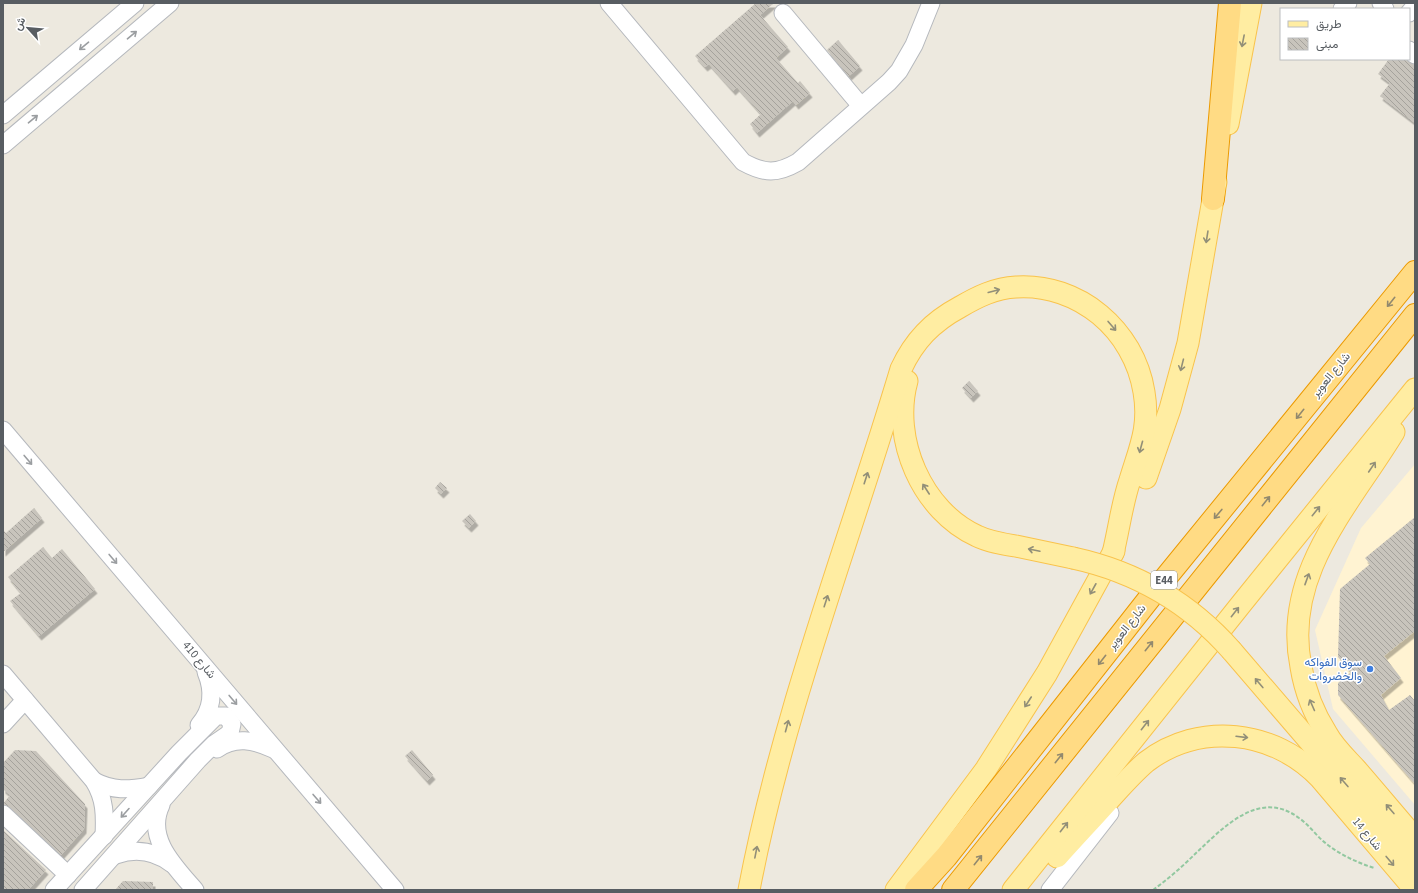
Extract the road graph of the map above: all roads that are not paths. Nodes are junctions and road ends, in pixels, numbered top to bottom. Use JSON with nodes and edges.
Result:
{"nodes":[{"id":1,"x":135,"y":3,"type":"edge"},
{"id":2,"x":170,"y":3,"type":"edge"},
{"id":3,"x":609,"y":3,"type":"edge"},
{"id":4,"x":931,"y":3,"type":"edge"},
{"id":5,"x":1230,"y":3,"type":"edge"},
{"id":6,"x":1251,"y":3,"type":"edge"},
{"id":7,"x":783,"y":13,"type":"dead end"},
{"id":8,"x":862,"y":106,"type":"junction"},
{"id":9,"x":3,"y":115,"type":"edge"},
{"id":10,"x":3,"y":145,"type":"edge"},
{"id":11,"x":1213,"y":199,"type":"junction"},
{"id":12,"x":1415,"y":272,"type":"edge"},
{"id":13,"x":959,"y":307,"type":"junction"},
{"id":14,"x":1415,"y":316,"type":"edge"},
{"id":15,"x":1415,"y":389,"type":"edge"},
{"id":16,"x":1415,"y":397,"type":"edge"},
{"id":17,"x":3,"y":430,"type":"edge"},
{"id":18,"x":1113,"y":553,"type":"junction"},
{"id":19,"x":202,"y":664,"type":"junction"},
{"id":20,"x":3,"y":674,"type":"edge"},
{"id":21,"x":25,"y":700,"type":"junction"},
{"id":22,"x":3,"y":724,"type":"edge"},
{"id":23,"x":1212,"y":736,"type":"junction"},
{"id":24,"x":275,"y":749,"type":"junction"},
{"id":25,"x":179,"y":753,"type":"junction"},
{"id":26,"x":186,"y":774,"type":"junction"},
{"id":27,"x":94,"y":781,"type":"junction"},
{"id":28,"x":149,"y":786,"type":"junction"},
{"id":29,"x":163,"y":801,"type":"junction"},
{"id":30,"x":3,"y":814,"type":"edge"},
{"id":31,"x":104,"y":836,"type":"junction"},
{"id":32,"x":1415,"y":838,"type":"edge"},
{"id":33,"x":116,"y":855,"type":"junction"},
{"id":34,"x":1415,"y":864,"type":"edge"},
{"id":35,"x":176,"y":867,"type":"junction"},
{"id":36,"x":68,"y":875,"type":"junction"},
{"id":37,"x":54,"y":890,"type":"edge"},
{"id":38,"x":83,"y":890,"type":"edge"},
{"id":39,"x":195,"y":890,"type":"edge"},
{"id":40,"x":395,"y":890,"type":"edge"},
{"id":41,"x":749,"y":890,"type":"edge"},
{"id":42,"x":896,"y":890,"type":"edge"},
{"id":43,"x":916,"y":890,"type":"edge"},
{"id":44,"x":953,"y":890,"type":"edge"},
{"id":45,"x":1014,"y":890,"type":"edge"},
{"id":46,"x":1027,"y":890,"type":"edge"},
{"id":47,"x":1050,"y":890,"type":"edge"},
{"id":48,"x":1415,"y":890,"type":"edge"}],
"edges":[{"from":1,"to":9,"type":"street","one_way":true},
{"from":10,"to":2,"type":"street","one_way":true},
{"from":3,"to":8,"type":"street"},
{"from":4,"to":8,"type":"street"},
{"from":5,"to":11,"type":"highway"},
{"from":6,"to":11,"type":"main road","one_way":true},
{"from":7,"to":8,"type":"street"},
{"from":11,"to":18,"type":"main road","one_way":true},
{"from":12,"to":43,"type":"highway","name":"شارع العوير","number":"E44","one_way":true},
{"from":13,"to":18,"type":"main road","one_way":true},
{"from":34,"to":13,"type":"main road","one_way":true,"bridge":true},
{"from":41,"to":13,"type":"main road","one_way":true},
{"from":44,"to":14,"type":"highway","number":"E44","one_way":true},
{"from":45,"to":15,"type":"main road","one_way":true},
{"from":32,"to":16,"type":"main road","one_way":true},
{"from":17,"to":19,"type":"street","name":"شارع 410","one_way":true},
{"from":18,"to":42,"type":"main road","one_way":true},
{"from":19,"to":24,"type":"street","name":"شارع 410","one_way":true},
{"from":19,"to":25,"type":"street"},
{"from":20,"to":21,"type":"street"},
{"from":21,"to":22,"type":"street"},
{"from":21,"to":27,"type":"street"},
{"from":23,"to":46,"type":"main road","name":"شارع 14"},
{"from":23,"to":47,"type":"street"},
{"from":23,"to":48,"type":"main road","name":"شارع 14","one_way":true},
{"from":24,"to":26,"type":"street"},
{"from":24,"to":40,"type":"street","name":"شارع 410","one_way":true},
{"from":25,"to":26,"type":"street"},
{"from":25,"to":28,"type":"street"},
{"from":26,"to":29,"type":"street"},
{"from":27,"to":28,"type":"street"},
{"from":27,"to":31,"type":"street"},
{"from":28,"to":31,"type":"street","one_way":true},
{"from":29,"to":33,"type":"street"},
{"from":29,"to":35,"type":"street"},
{"from":30,"to":36,"type":"street"},
{"from":31,"to":36,"type":"street"},
{"from":33,"to":35,"type":"street"},
{"from":33,"to":38,"type":"street"},
{"from":35,"to":39,"type":"street"},
{"from":36,"to":37,"type":"street"}]}
